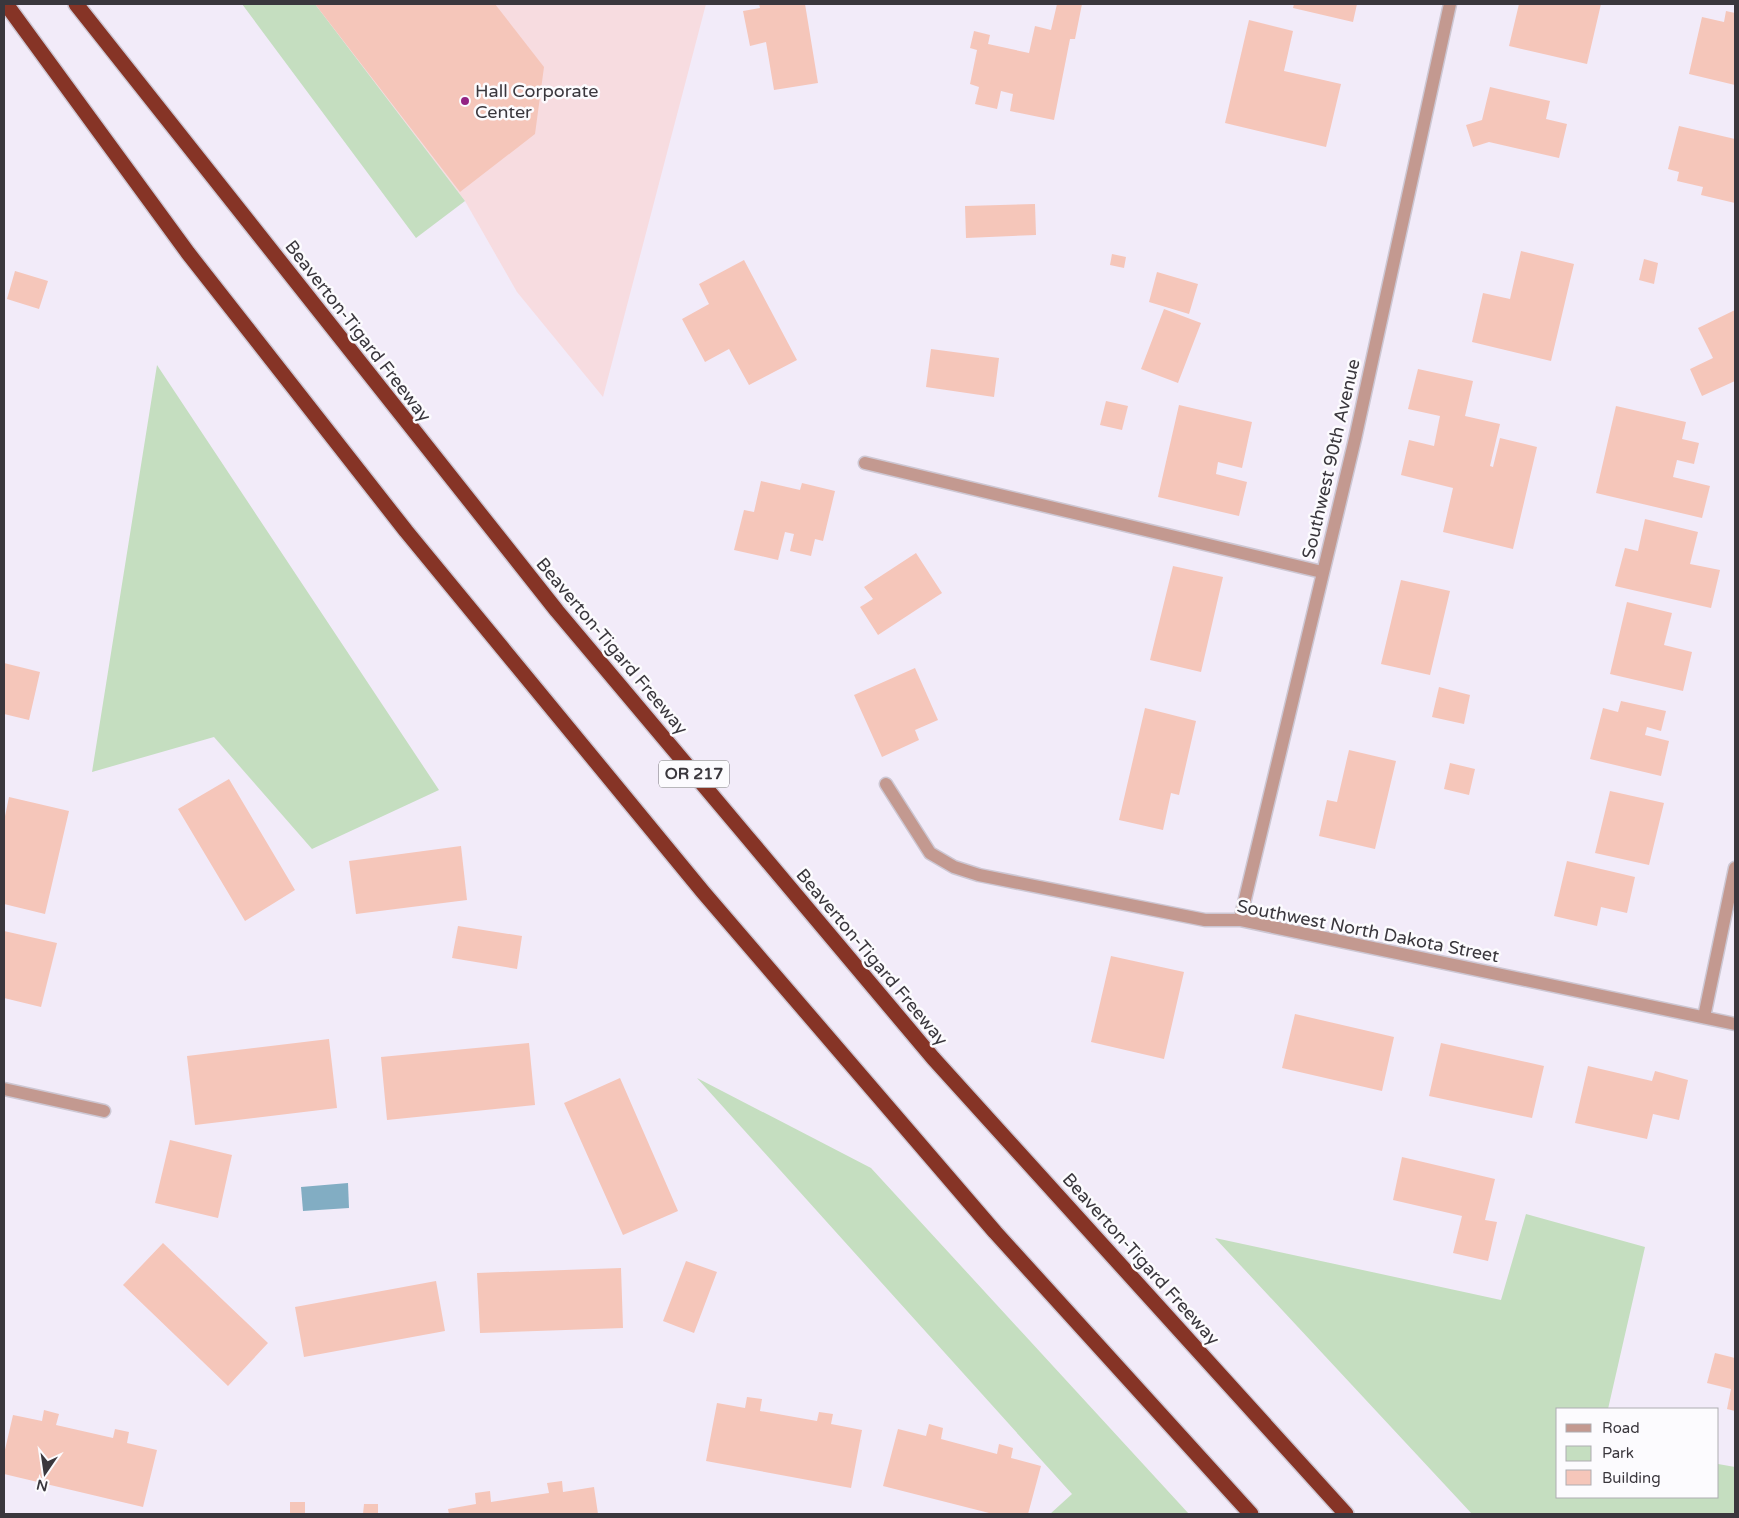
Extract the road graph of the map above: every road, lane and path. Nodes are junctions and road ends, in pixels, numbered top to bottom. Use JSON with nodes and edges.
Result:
{"nodes":[{"id":1,"x":6,"y":4,"type":"edge"},
{"id":2,"x":76,"y":4,"type":"edge"},
{"id":3,"x":1450,"y":4,"type":"edge"},
{"id":4,"x":865,"y":463,"type":"dead end"},
{"id":5,"x":1322,"y":572,"type":"junction"},
{"id":6,"x":886,"y":784,"type":"dead end"},
{"id":7,"x":1735,"y":868,"type":"edge"},
{"id":8,"x":1240,"y":920,"type":"junction"},
{"id":9,"x":1704,"y":1016,"type":"junction"},
{"id":10,"x":1735,"y":1024,"type":"edge"},
{"id":11,"x":4,"y":1088,"type":"edge"},
{"id":12,"x":104,"y":1111,"type":"dead end"},
{"id":13,"x":1251,"y":1514,"type":"edge"},
{"id":14,"x":1346,"y":1514,"type":"edge"}],
"edges":[{"from":1,"to":13,"type":"highway"},
{"from":2,"to":14,"type":"highway","name":"Beaverton-Tigard Freeway","number":"OR 217"},
{"from":3,"to":5,"type":"street","name":"Southwest 90th Avenue"},
{"from":4,"to":5,"type":"street"},
{"from":5,"to":8,"type":"street","name":"Southwest 90th Avenue"},
{"from":6,"to":8,"type":"street","name":"Southwest North Dakota Street"},
{"from":7,"to":9,"type":"street"},
{"from":8,"to":9,"type":"street","name":"Southwest North Dakota Street"},
{"from":9,"to":10,"type":"street","name":"Southwest North Dakota Street"},
{"from":11,"to":12,"type":"street"}]}
